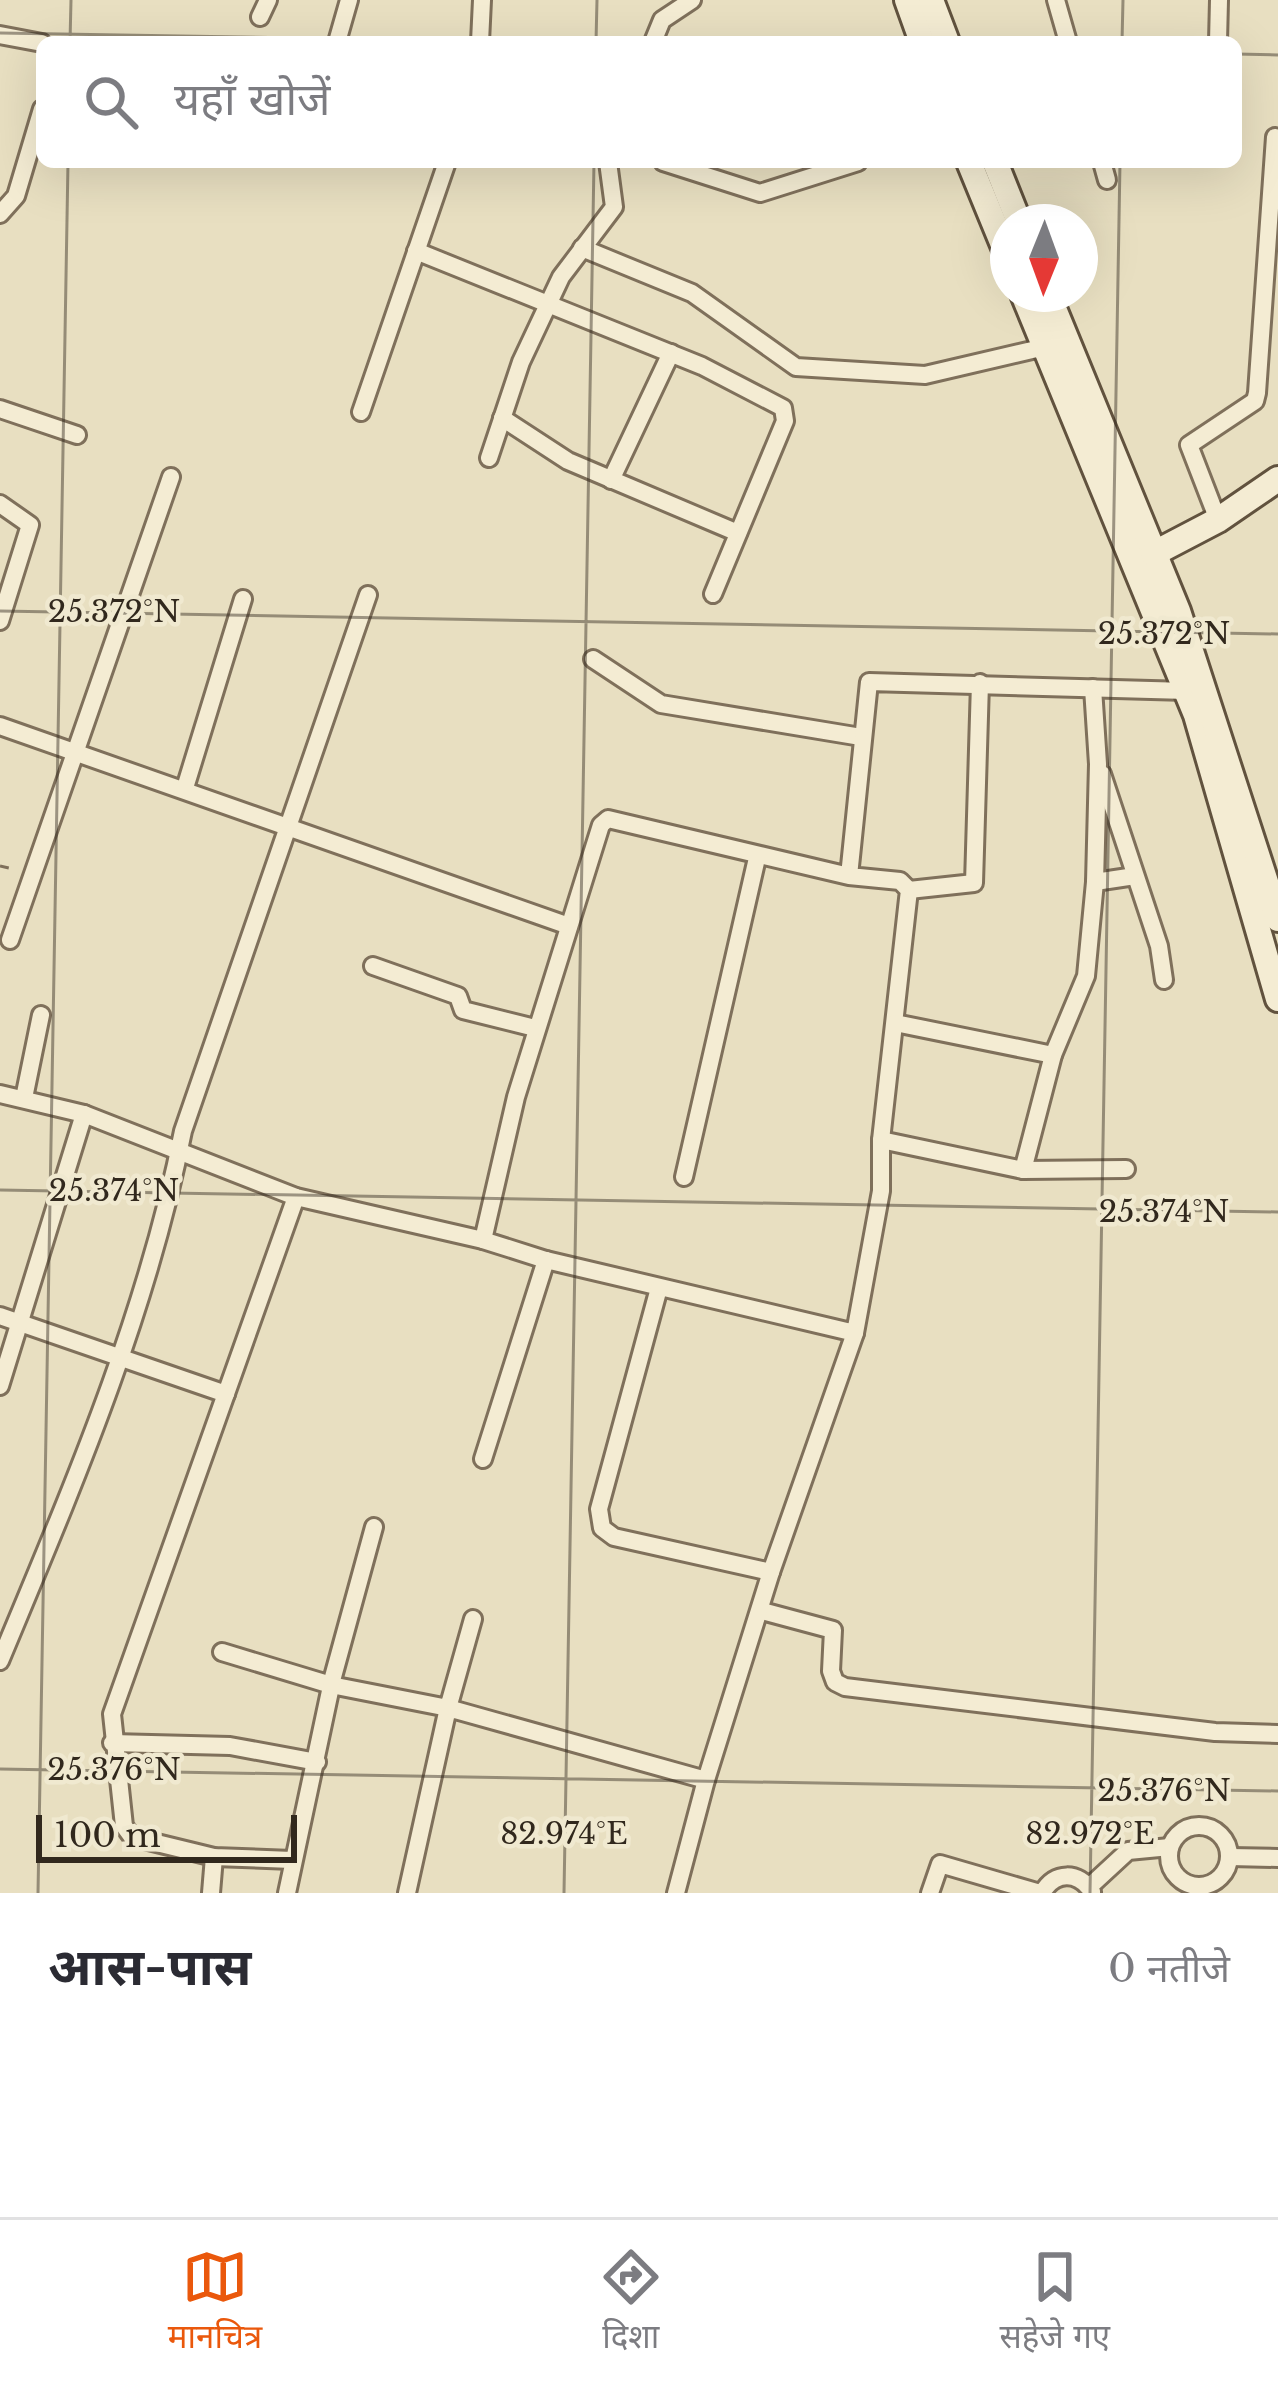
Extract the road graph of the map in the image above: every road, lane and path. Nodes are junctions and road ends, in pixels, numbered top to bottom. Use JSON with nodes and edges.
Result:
{"nodes":[{"id":1,"x":349,"y":0,"type":"edge"},
{"id":2,"x":482,"y":0,"type":"edge"},
{"id":3,"x":692,"y":0,"type":"edge"},
{"id":4,"x":907,"y":0,"type":"edge"},
{"id":5,"x":931,"y":0,"type":"edge"},
{"id":6,"x":1056,"y":0,"type":"edge"},
{"id":7,"x":1219,"y":0,"type":"edge"},
{"id":8,"x":0,"y":35,"type":"edge"},
{"id":9,"x":339,"y":36,"type":"edge"},
{"id":10,"x":480,"y":36,"type":"edge"},
{"id":11,"x":655,"y":36,"type":"edge"},
{"id":12,"x":920,"y":36,"type":"edge"},
{"id":13,"x":945,"y":36,"type":"edge"},
{"id":14,"x":1066,"y":36,"type":"edge"},
{"id":15,"x":1218,"y":36,"type":"edge"},
{"id":16,"x":36,"y":42,"type":"edge"},
{"id":17,"x":36,"y":129,"type":"edge"},
{"id":18,"x":1275,"y":137,"type":"dead end"},
{"id":19,"x":439,"y":168,"type":"edge"},
{"id":20,"x":609,"y":168,"type":"edge"},
{"id":21,"x":681,"y":168,"type":"edge"},
{"id":22,"x":840,"y":168,"type":"edge"},
{"id":23,"x":971,"y":168,"type":"edge"},
{"id":24,"x":997,"y":168,"type":"edge"},
{"id":25,"x":1012,"y":204,"type":"edge"},
{"id":26,"x":990,"y":213,"type":"edge"},
{"id":27,"x":0,"y":214,"type":"edge"},
{"id":28,"x":582,"y":248,"type":"junction"},
{"id":29,"x":416,"y":251,"type":"junction"},
{"id":30,"x":549,"y":303,"type":"junction"},
{"id":31,"x":1030,"y":312,"type":"edge"},
{"id":32,"x":1055,"y":312,"type":"edge"},
{"id":33,"x":1045,"y":347,"type":"junction"},
{"id":34,"x":670,"y":353,"type":"junction"},
{"id":35,"x":0,"y":409,"type":"edge"},
{"id":36,"x":361,"y":412,"type":"dead end"},
{"id":37,"x":502,"y":418,"type":"junction"},
{"id":38,"x":77,"y":435,"type":"dead end"},
{"id":39,"x":489,"y":458,"type":"dead end"},
{"id":40,"x":171,"y":478,"type":"dead end"},
{"id":41,"x":1278,"y":479,"type":"edge"},
{"id":42,"x":611,"y":480,"type":"junction"},
{"id":43,"x":0,"y":504,"type":"edge"},
{"id":44,"x":1218,"y":520,"type":"junction"},
{"id":45,"x":738,"y":533,"type":"junction"},
{"id":46,"x":1153,"y":554,"type":"junction"},
{"id":47,"x":713,"y":594,"type":"dead end"},
{"id":48,"x":368,"y":595,"type":"dead end"},
{"id":49,"x":243,"y":599,"type":"dead end"},
{"id":50,"x":0,"y":621,"type":"edge"},
{"id":51,"x":592,"y":659,"type":"dead end"},
{"id":52,"x":980,"y":683,"type":"junction"},
{"id":53,"x":1093,"y":688,"type":"junction"},
{"id":54,"x":1187,"y":692,"type":"junction"},
{"id":55,"x":0,"y":726,"type":"edge"},
{"id":56,"x":861,"y":737,"type":"junction"},
{"id":57,"x":74,"y":751,"type":"junction"},
{"id":58,"x":1098,"y":764,"type":"junction"},
{"id":59,"x":185,"y":788,"type":"junction"},
{"id":60,"x":288,"y":823,"type":"junction"},
{"id":61,"x":758,"y":858,"type":"junction"},
{"id":62,"x":1270,"y":868,"type":"edge"},
{"id":63,"x":849,"y":876,"type":"junction"},
{"id":64,"x":1135,"y":876,"type":"junction"},
{"id":65,"x":1095,"y":882,"type":"junction"},
{"id":66,"x":909,"y":890,"type":"junction"},
{"id":67,"x":1278,"y":919,"type":"edge"},
{"id":68,"x":568,"y":926,"type":"junction"},
{"id":69,"x":10,"y":940,"type":"dead end"},
{"id":70,"x":373,"y":966,"type":"dead end"},
{"id":71,"x":1164,"y":980,"type":"dead end"},
{"id":72,"x":1278,"y":999,"type":"edge"},
{"id":73,"x":41,"y":1015,"type":"dead end"},
{"id":74,"x":895,"y":1024,"type":"junction"},
{"id":75,"x":535,"y":1028,"type":"junction"},
{"id":76,"x":1054,"y":1055,"type":"junction"},
{"id":77,"x":0,"y":1094,"type":"edge"},
{"id":78,"x":24,"y":1098,"type":"junction"},
{"id":79,"x":84,"y":1114,"type":"junction"},
{"id":80,"x":881,"y":1140,"type":"junction"},
{"id":81,"x":179,"y":1154,"type":"junction"},
{"id":82,"x":1126,"y":1169,"type":"dead end"},
{"id":83,"x":1023,"y":1170,"type":"junction"},
{"id":84,"x":684,"y":1177,"type":"dead end"},
{"id":85,"x":296,"y":1197,"type":"junction"},
{"id":86,"x":483,"y":1240,"type":"junction"},
{"id":87,"x":546,"y":1261,"type":"junction"},
{"id":88,"x":659,"y":1288,"type":"junction"},
{"id":89,"x":0,"y":1316,"type":"edge"},
{"id":90,"x":21,"y":1323,"type":"junction"},
{"id":91,"x":855,"y":1333,"type":"junction"},
{"id":92,"x":118,"y":1360,"type":"junction"},
{"id":93,"x":0,"y":1386,"type":"edge"},
{"id":94,"x":226,"y":1394,"type":"junction"},
{"id":95,"x":483,"y":1460,"type":"dead end"},
{"id":96,"x":374,"y":1527,"type":"dead end"},
{"id":97,"x":771,"y":1572,"type":"junction"},
{"id":98,"x":762,"y":1611,"type":"junction"},
{"id":99,"x":473,"y":1619,"type":"dead end"},
{"id":100,"x":222,"y":1652,"type":"dead end"},
{"id":101,"x":0,"y":1661,"type":"edge"},
{"id":102,"x":331,"y":1685,"type":"junction"},
{"id":103,"x":448,"y":1708,"type":"junction"},
{"id":104,"x":1278,"y":1734,"type":"edge"},
{"id":105,"x":112,"y":1743,"type":"junction"},
{"id":106,"x":317,"y":1762,"type":"junction"},
{"id":107,"x":706,"y":1780,"type":"junction"},
{"id":108,"x":1170,"y":1847,"type":"junction"},
{"id":109,"x":214,"y":1857,"type":"junction"},
{"id":110,"x":1230,"y":1857,"type":"junction"},
{"id":111,"x":1278,"y":1858,"type":"edge"},
{"id":112,"x":292,"y":1860,"type":"junction"},
{"id":113,"x":1091,"y":1890,"type":"edge"},
{"id":114,"x":211,"y":1893,"type":"edge"},
{"id":115,"x":287,"y":1893,"type":"edge"},
{"id":116,"x":407,"y":1893,"type":"edge"},
{"id":117,"x":676,"y":1893,"type":"edge"},
{"id":118,"x":931,"y":1893,"type":"edge"},
{"id":119,"x":1041,"y":1893,"type":"edge"}],
"edges":[{"from":1,"to":9,"type":"street"},
{"from":2,"to":10,"type":"street"},
{"from":3,"to":11,"type":"street"},
{"from":4,"to":12,"type":"street"},
{"from":5,"to":13,"type":"street"},
{"from":6,"to":14,"type":"street"},
{"from":7,"to":15,"type":"street"},
{"from":8,"to":16,"type":"street"},
{"from":17,"to":27,"type":"street"},
{"from":18,"to":44,"type":"street"},
{"from":19,"to":29,"type":"street"},
{"from":20,"to":28,"type":"street"},
{"from":21,"to":22,"type":"street"},
{"from":23,"to":26,"type":"street"},
{"from":24,"to":25,"type":"street"},
{"from":28,"to":30,"type":"street"},
{"from":28,"to":33,"type":"street"},
{"from":29,"to":30,"type":"street"},
{"from":29,"to":36,"type":"street"},
{"from":30,"to":34,"type":"street"},
{"from":30,"to":37,"type":"street"},
{"from":31,"to":33,"type":"street"},
{"from":32,"to":46,"type":"street"},
{"from":33,"to":54,"type":"street"},
{"from":34,"to":42,"type":"street"},
{"from":34,"to":45,"type":"street"},
{"from":35,"to":38,"type":"street"},
{"from":37,"to":39,"type":"street"},
{"from":37,"to":42,"type":"street"},
{"from":40,"to":57,"type":"street"},
{"from":41,"to":44,"type":"street"},
{"from":42,"to":45,"type":"street"},
{"from":43,"to":50,"type":"street"},
{"from":44,"to":46,"type":"street"},
{"from":45,"to":47,"type":"street"},
{"from":46,"to":62,"type":"street"},
{"from":48,"to":60,"type":"street"},
{"from":49,"to":59,"type":"street"},
{"from":51,"to":56,"type":"street"},
{"from":52,"to":53,"type":"street"},
{"from":52,"to":56,"type":"street"},
{"from":52,"to":66,"type":"street"},
{"from":53,"to":54,"type":"street"},
{"from":53,"to":58,"type":"street"},
{"from":54,"to":72,"type":"street"},
{"from":55,"to":57,"type":"street"},
{"from":56,"to":63,"type":"street"},
{"from":57,"to":59,"type":"street"},
{"from":57,"to":69,"type":"street"},
{"from":58,"to":64,"type":"street"},
{"from":58,"to":65,"type":"street"},
{"from":59,"to":60,"type":"street"},
{"from":60,"to":68,"type":"street"},
{"from":60,"to":81,"type":"street"},
{"from":61,"to":63,"type":"street"},
{"from":61,"to":68,"type":"street"},
{"from":61,"to":84,"type":"street"},
{"from":62,"to":67,"type":"street"},
{"from":63,"to":66,"type":"street"},
{"from":64,"to":65,"type":"street"},
{"from":64,"to":71,"type":"street"},
{"from":65,"to":76,"type":"street"},
{"from":66,"to":74,"type":"street"},
{"from":68,"to":75,"type":"street"},
{"from":70,"to":75,"type":"street"},
{"from":73,"to":78,"type":"street"},
{"from":74,"to":76,"type":"street"},
{"from":74,"to":80,"type":"street"},
{"from":75,"to":86,"type":"street"},
{"from":76,"to":83,"type":"street"},
{"from":77,"to":78,"type":"street"},
{"from":78,"to":79,"type":"street"},
{"from":79,"to":81,"type":"street"},
{"from":79,"to":90,"type":"street"},
{"from":80,"to":83,"type":"street"},
{"from":80,"to":91,"type":"street"},
{"from":81,"to":85,"type":"street"},
{"from":81,"to":92,"type":"street"},
{"from":82,"to":83,"type":"street"},
{"from":85,"to":86,"type":"street"},
{"from":85,"to":94,"type":"street"},
{"from":86,"to":87,"type":"street"},
{"from":87,"to":88,"type":"street"},
{"from":87,"to":95,"type":"street"},
{"from":88,"to":91,"type":"street"},
{"from":88,"to":97,"type":"street"},
{"from":89,"to":90,"type":"street"},
{"from":90,"to":92,"type":"street"},
{"from":90,"to":93,"type":"street"},
{"from":91,"to":97,"type":"street"},
{"from":92,"to":94,"type":"street"},
{"from":92,"to":101,"type":"street"},
{"from":94,"to":105,"type":"street"},
{"from":96,"to":102,"type":"street"},
{"from":97,"to":98,"type":"street"},
{"from":98,"to":104,"type":"street"},
{"from":98,"to":107,"type":"street"},
{"from":99,"to":103,"type":"street"},
{"from":100,"to":102,"type":"street"},
{"from":102,"to":103,"type":"street"},
{"from":102,"to":106,"type":"street"},
{"from":103,"to":107,"type":"street"},
{"from":103,"to":116,"type":"street"},
{"from":105,"to":106,"type":"street"},
{"from":105,"to":109,"type":"street"},
{"from":106,"to":112,"type":"street"},
{"from":107,"to":117,"type":"street"},
{"from":108,"to":110,"type":"street"},
{"from":108,"to":110,"type":"street"},
{"from":108,"to":113,"type":"street"},
{"from":109,"to":112,"type":"street"},
{"from":109,"to":114,"type":"street"},
{"from":110,"to":111,"type":"street"},
{"from":112,"to":115,"type":"street"},
{"from":113,"to":119,"type":"street"},
{"from":118,"to":119,"type":"street"}]}
